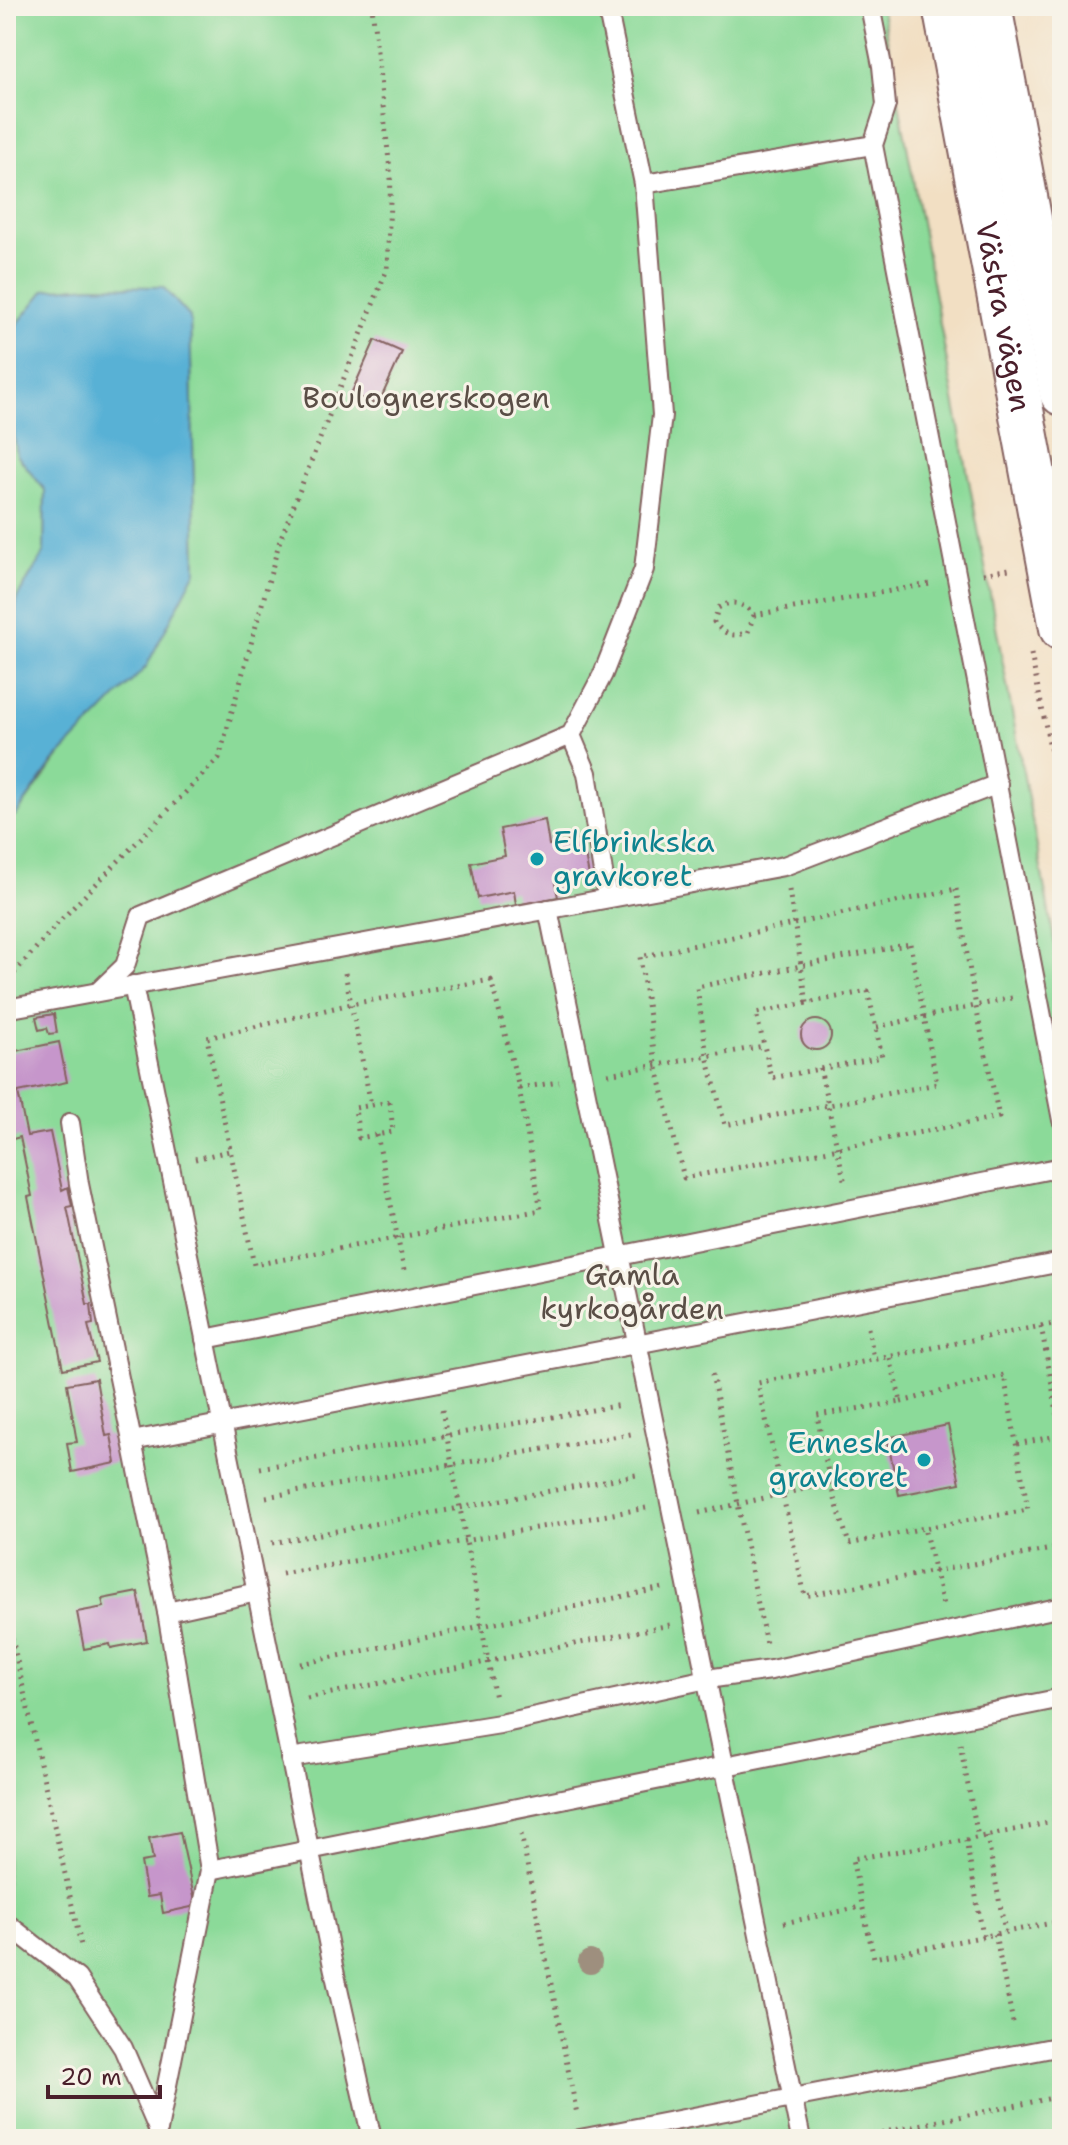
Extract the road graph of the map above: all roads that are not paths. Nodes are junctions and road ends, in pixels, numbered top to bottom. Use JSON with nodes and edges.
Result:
{"nodes":[{"id":1,"x":607,"y":6,"type":"edge"},
{"id":2,"x":870,"y":6,"type":"edge"},
{"id":3,"x":945,"y":6,"type":"edge"},
{"id":4,"x":989,"y":6,"type":"edge"},
{"id":5,"x":873,"y":145,"type":"junction"},
{"id":6,"x":644,"y":184,"type":"junction"},
{"id":7,"x":1062,"y":393,"type":"edge"},
{"id":8,"x":1062,"y":628,"type":"edge"},
{"id":9,"x":571,"y":735,"type":"junction"},
{"id":10,"x":998,"y":784,"type":"junction"},
{"id":11,"x":607,"y":897,"type":"junction"},
{"id":12,"x":548,"y":909,"type":"junction"},
{"id":13,"x":133,"y":985,"type":"junction"},
{"id":14,"x":100,"y":990,"type":"junction"},
{"id":15,"x":6,"y":1009,"type":"edge"},
{"id":16,"x":1062,"y":1120,"type":"edge"},
{"id":17,"x":70,"y":1123,"type":"dead end"},
{"id":18,"x":1062,"y":1167,"type":"edge"},
{"id":19,"x":619,"y":1254,"type":"junction"},
{"id":20,"x":1062,"y":1262,"type":"edge"},
{"id":21,"x":205,"y":1339,"type":"junction"},
{"id":22,"x":638,"y":1343,"type":"junction"},
{"id":23,"x":223,"y":1423,"type":"junction"},
{"id":24,"x":132,"y":1441,"type":"junction"},
{"id":25,"x":255,"y":1586,"type":"junction"},
{"id":26,"x":1062,"y":1607,"type":"edge"},
{"id":27,"x":167,"y":1612,"type":"junction"},
{"id":28,"x":707,"y":1679,"type":"junction"},
{"id":29,"x":1062,"y":1698,"type":"edge"},
{"id":30,"x":290,"y":1758,"type":"junction"},
{"id":31,"x":724,"y":1765,"type":"junction"},
{"id":32,"x":309,"y":1850,"type":"junction"},
{"id":33,"x":210,"y":1870,"type":"junction"},
{"id":34,"x":6,"y":1923,"type":"edge"},
{"id":35,"x":1062,"y":2046,"type":"edge"},
{"id":36,"x":793,"y":2100,"type":"junction"},
{"id":37,"x":160,"y":2134,"type":"edge"},
{"id":38,"x":372,"y":2139,"type":"edge"},
{"id":39,"x":581,"y":2139,"type":"edge"},
{"id":40,"x":801,"y":2139,"type":"edge"}],
"edges":[{"from":1,"to":6,"type":"lane"},
{"from":2,"to":5,"type":"lane"},
{"from":3,"to":8,"type":"main road","name":"Västra vägen"},
{"from":4,"to":7,"type":"main road","name":"Västra vägen"},
{"from":5,"to":6,"type":"lane"},
{"from":5,"to":10,"type":"lane"},
{"from":6,"to":9,"type":"lane"},
{"from":9,"to":11,"type":"lane"},
{"from":9,"to":14,"type":"lane"},
{"from":10,"to":11,"type":"lane"},
{"from":10,"to":16,"type":"lane"},
{"from":11,"to":12,"type":"lane"},
{"from":12,"to":13,"type":"lane"},
{"from":12,"to":19,"type":"lane"},
{"from":13,"to":14,"type":"lane"},
{"from":13,"to":21,"type":"lane"},
{"from":14,"to":15,"type":"lane"},
{"from":17,"to":24,"type":"lane"},
{"from":18,"to":19,"type":"lane"},
{"from":19,"to":21,"type":"lane"},
{"from":19,"to":22,"type":"lane"},
{"from":20,"to":22,"type":"lane"},
{"from":21,"to":23,"type":"lane"},
{"from":22,"to":23,"type":"lane"},
{"from":22,"to":28,"type":"lane"},
{"from":23,"to":24,"type":"lane"},
{"from":23,"to":25,"type":"lane"},
{"from":24,"to":27,"type":"lane"},
{"from":25,"to":27,"type":"lane"},
{"from":25,"to":30,"type":"lane"},
{"from":26,"to":28,"type":"lane"},
{"from":27,"to":33,"type":"lane"},
{"from":28,"to":30,"type":"lane"},
{"from":28,"to":31,"type":"lane"},
{"from":29,"to":31,"type":"lane"},
{"from":30,"to":32,"type":"lane"},
{"from":31,"to":32,"type":"lane"},
{"from":31,"to":36,"type":"lane"},
{"from":32,"to":33,"type":"lane"},
{"from":32,"to":38,"type":"lane"},
{"from":33,"to":37,"type":"lane"},
{"from":34,"to":37,"type":"lane"},
{"from":35,"to":36,"type":"lane"},
{"from":36,"to":39,"type":"lane"},
{"from":36,"to":40,"type":"lane"}]}
